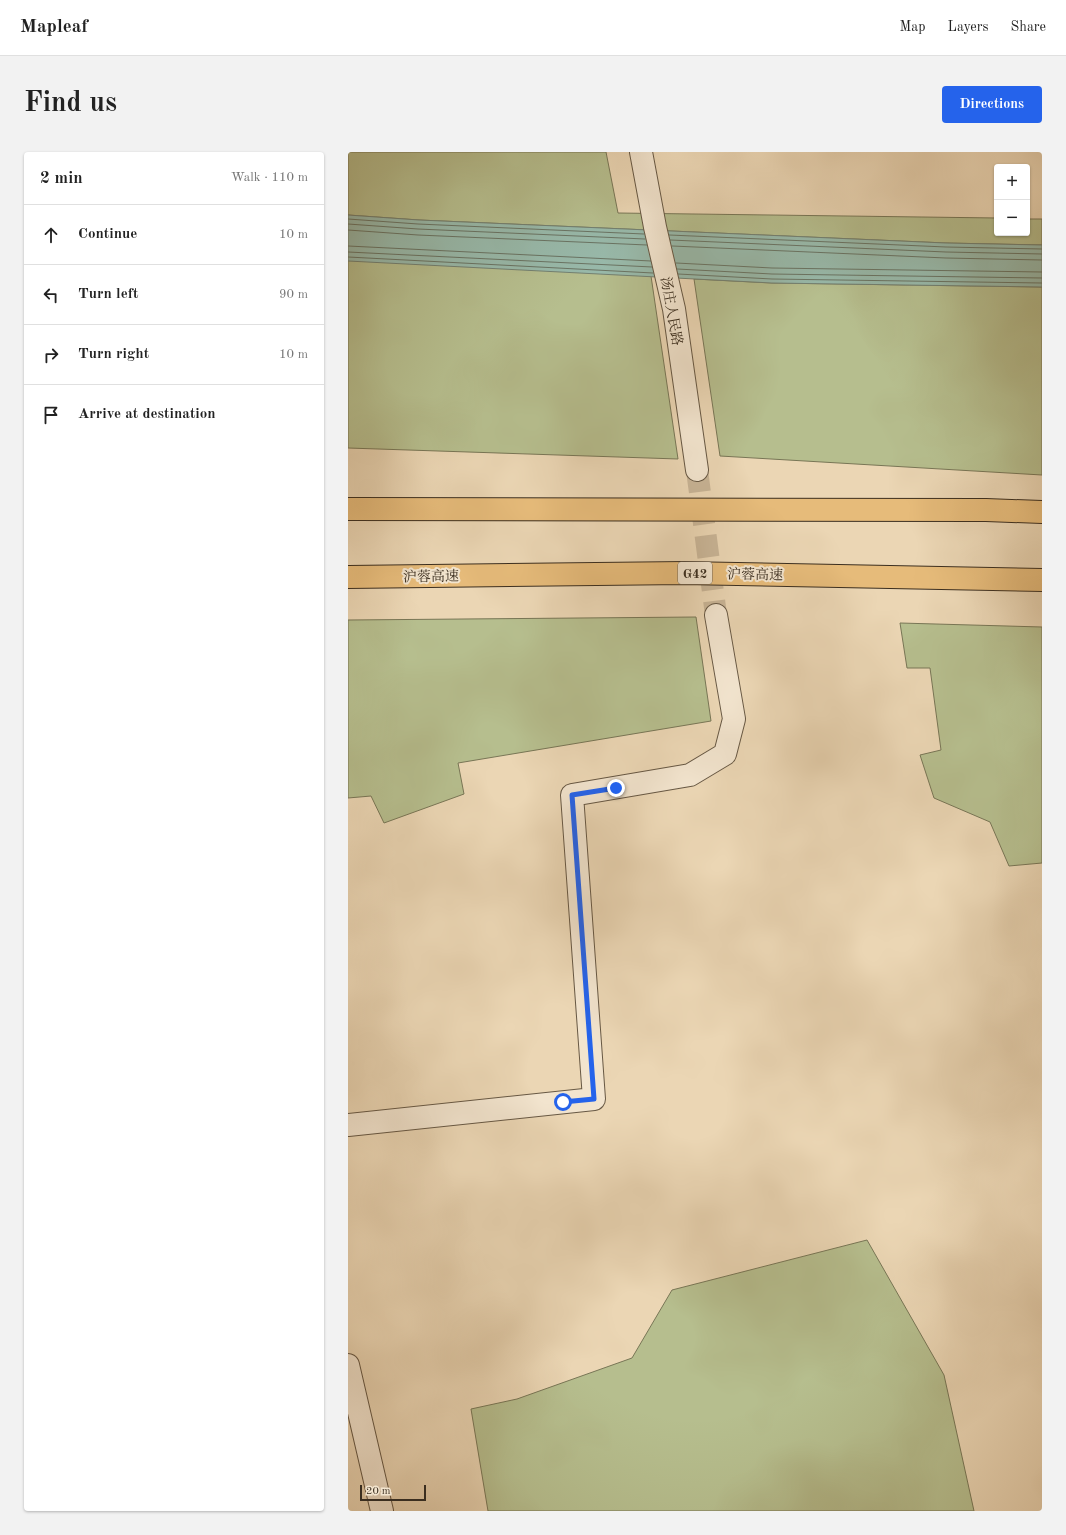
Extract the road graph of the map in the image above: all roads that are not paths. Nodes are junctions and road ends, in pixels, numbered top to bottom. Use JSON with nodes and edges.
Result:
{"nodes":[{"id":1,"x":641,"y":152,"type":"edge"},
{"id":2,"x":697,"y":470,"type":"tunnel mouth"},
{"id":3,"x":348,"y":509,"type":"edge"},
{"id":4,"x":1042,"y":512,"type":"edge"},
{"id":5,"x":348,"y":577,"type":"edge"},
{"id":6,"x":1042,"y":580,"type":"edge"},
{"id":7,"x":716,"y":615,"type":"tunnel mouth"},
{"id":8,"x":348,"y":1125,"type":"edge"},
{"id":9,"x":348,"y":1365,"type":"edge"},
{"id":10,"x":382,"y":1511,"type":"edge"}],
"edges":[{"from":1,"to":2,"type":"street","name":"汤庄人民路"},
{"from":3,"to":4,"type":"highway"},
{"from":5,"to":6,"type":"highway","name":"沪蓉高速","number":"G42"},
{"from":7,"to":8,"type":"street"},
{"from":9,"to":10,"type":"street"}]}
